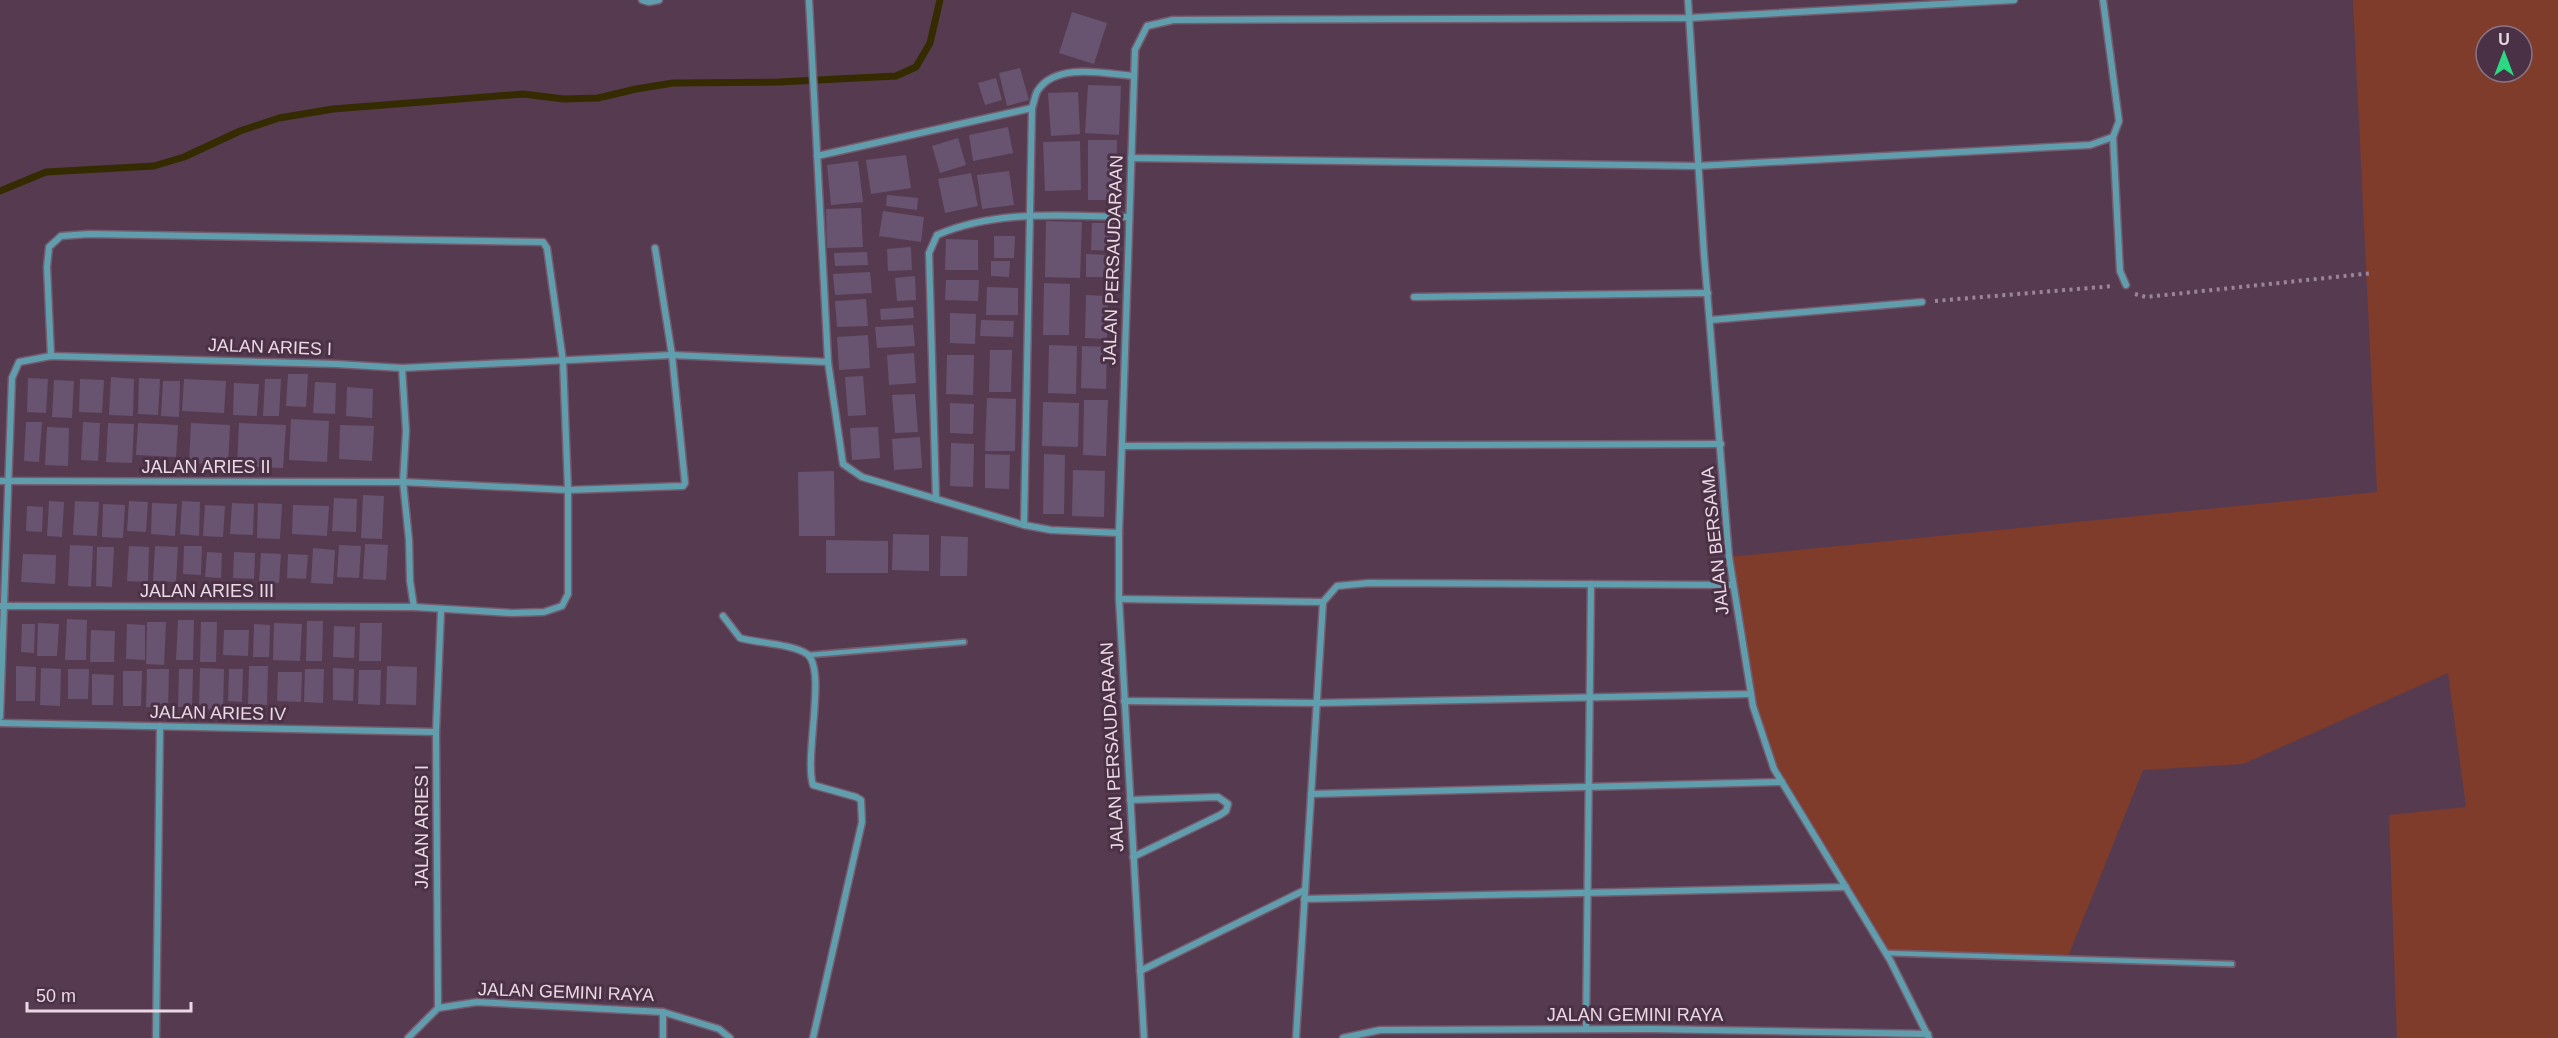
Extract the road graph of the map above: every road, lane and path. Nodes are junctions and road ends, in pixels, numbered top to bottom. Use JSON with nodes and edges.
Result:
{"nodes":[{"id":1,"x":642,"y":0,"type":"edge"},
{"id":2,"x":659,"y":0,"type":"edge"},
{"id":3,"x":809,"y":0,"type":"edge"},
{"id":4,"x":1688,"y":0,"type":"edge"},
{"id":5,"x":2014,"y":0,"type":"edge"},
{"id":6,"x":2103,"y":0,"type":"edge"},
{"id":7,"x":1688,"y":18,"type":"junction"},
{"id":8,"x":1134,"y":76,"type":"junction"},
{"id":9,"x":1032,"y":108,"type":"junction"},
{"id":10,"x":2113,"y":137,"type":"junction"},
{"id":11,"x":817,"y":156,"type":"junction"},
{"id":12,"x":1131,"y":158,"type":"junction"},
{"id":13,"x":1698,"y":166,"type":"junction"},
{"id":14,"x":1030,"y":215,"type":"junction"},
{"id":15,"x":1129,"y":217,"type":"junction"},
{"id":16,"x":655,"y":248,"type":"dead end"},
{"id":17,"x":2373,"y":273,"type":"dead end"},
{"id":18,"x":2126,"y":285,"type":"junction"},
{"id":19,"x":1708,"y":293,"type":"junction"},
{"id":20,"x":1414,"y":297,"type":"dead end"},
{"id":21,"x":1922,"y":302,"type":"joint"},
{"id":22,"x":1710,"y":320,"type":"junction"},
{"id":23,"x":672,"y":355,"type":"junction"},
{"id":24,"x":51,"y":356,"type":"junction"},
{"id":25,"x":563,"y":361,"type":"junction"},
{"id":26,"x":828,"y":362,"type":"junction"},
{"id":27,"x":402,"y":368,"type":"junction"},
{"id":28,"x":1721,"y":444,"type":"junction"},
{"id":29,"x":1122,"y":446,"type":"junction"},
{"id":30,"x":0,"y":481,"type":"edge"},
{"id":31,"x":8,"y":481,"type":"junction"},
{"id":32,"x":404,"y":482,"type":"junction"},
{"id":33,"x":568,"y":490,"type":"junction"},
{"id":34,"x":936,"y":500,"type":"junction"},
{"id":35,"x":1024,"y":525,"type":"junction"},
{"id":36,"x":1119,"y":533,"type":"junction"},
{"id":37,"x":1591,"y":584,"type":"junction"},
{"id":38,"x":1734,"y":585,"type":"junction"},
{"id":39,"x":1119,"y":599,"type":"junction"},
{"id":40,"x":1323,"y":602,"type":"junction"},
{"id":41,"x":2,"y":606,"type":"edge"},
{"id":42,"x":414,"y":607,"type":"junction"},
{"id":43,"x":441,"y":610,"type":"junction"},
{"id":44,"x":723,"y":616,"type":"dead end"},
{"id":45,"x":964,"y":642,"type":"dead end"},
{"id":46,"x":809,"y":655,"type":"junction"},
{"id":47,"x":1751,"y":694,"type":"junction"},
{"id":48,"x":1590,"y":697,"type":"junction"},
{"id":49,"x":1124,"y":701,"type":"junction"},
{"id":50,"x":1316,"y":703,"type":"junction"},
{"id":51,"x":0,"y":717,"type":"edge"},
{"id":52,"x":0,"y":723,"type":"edge"},
{"id":53,"x":160,"y":726,"type":"junction"},
{"id":54,"x":436,"y":732,"type":"junction"},
{"id":55,"x":1782,"y":782,"type":"junction"},
{"id":56,"x":1589,"y":787,"type":"junction"},
{"id":57,"x":1311,"y":794,"type":"junction"},
{"id":58,"x":1130,"y":800,"type":"junction"},
{"id":59,"x":1133,"y":857,"type":"junction"},
{"id":60,"x":1846,"y":886,"type":"junction"},
{"id":61,"x":1305,"y":890,"type":"junction"},
{"id":62,"x":1588,"y":893,"type":"junction"},
{"id":63,"x":1304,"y":899,"type":"junction"},
{"id":64,"x":1886,"y":953,"type":"junction"},
{"id":65,"x":2232,"y":964,"type":"dead end"},
{"id":66,"x":1140,"y":971,"type":"junction"},
{"id":67,"x":438,"y":1008,"type":"junction"},
{"id":68,"x":663,"y":1012,"type":"junction"},
{"id":69,"x":1586,"y":1029,"type":"junction"},
{"id":70,"x":1929,"y":1036,"type":"edge"},
{"id":71,"x":156,"y":1038,"type":"edge"},
{"id":72,"x":408,"y":1038,"type":"edge"},
{"id":73,"x":663,"y":1038,"type":"edge"},
{"id":74,"x":730,"y":1038,"type":"edge"},
{"id":75,"x":813,"y":1038,"type":"edge"},
{"id":76,"x":1144,"y":1038,"type":"edge"},
{"id":77,"x":1296,"y":1038,"type":"edge"},
{"id":78,"x":1344,"y":1038,"type":"edge"}],
"edges":[{"from":1,"to":2,"type":"street"},
{"from":3,"to":11,"type":"street"},
{"from":4,"to":7,"type":"street","name":"JALAN BERSAMA"},
{"from":5,"to":7,"type":"street","name":"JALAN PERSAUDARAAN"},
{"from":6,"to":10,"type":"street"},
{"from":7,"to":8,"type":"street","name":"JALAN PERSAUDARAAN"},
{"from":7,"to":13,"type":"street","name":"JALAN BERSAMA"},
{"from":8,"to":9,"type":"street"},
{"from":8,"to":12,"type":"street","name":"JALAN PERSAUDARAAN"},
{"from":9,"to":11,"type":"street"},
{"from":9,"to":14,"type":"street"},
{"from":10,"to":13,"type":"street"},
{"from":10,"to":18,"type":"street"},
{"from":11,"to":26,"type":"street"},
{"from":12,"to":13,"type":"street"},
{"from":12,"to":15,"type":"street","name":"JALAN PERSAUDARAAN"},
{"from":13,"to":19,"type":"street","name":"JALAN BERSAMA"},
{"from":14,"to":15,"type":"street"},
{"from":14,"to":34,"type":"street"},
{"from":14,"to":35,"type":"street"},
{"from":15,"to":29,"type":"street","name":"JALAN PERSAUDARAAN"},
{"from":16,"to":23,"type":"street"},
{"from":17,"to":18,"type":"path"},
{"from":18,"to":21,"type":"path"},
{"from":19,"to":20,"type":"street"},
{"from":19,"to":22,"type":"street","name":"JALAN BERSAMA"},
{"from":21,"to":22,"type":"street"},
{"from":22,"to":28,"type":"street","name":"JALAN BERSAMA"},
{"from":23,"to":25,"type":"street","name":"JALAN ARIES I"},
{"from":23,"to":26,"type":"street","name":"JALAN ARIES I"},
{"from":23,"to":33,"type":"street","name":"JALAN ARIES II"},
{"from":24,"to":25,"type":"street"},
{"from":24,"to":27,"type":"street","name":"JALAN ARIES I"},
{"from":24,"to":31,"type":"street","name":"JALAN ARIES I"},
{"from":25,"to":27,"type":"street","name":"JALAN ARIES I"},
{"from":25,"to":33,"type":"street"},
{"from":26,"to":34,"type":"street"},
{"from":27,"to":32,"type":"street"},
{"from":28,"to":29,"type":"street"},
{"from":28,"to":38,"type":"street","name":"JALAN BERSAMA"},
{"from":29,"to":36,"type":"street","name":"JALAN PERSAUDARAAN"},
{"from":30,"to":31,"type":"street"},
{"from":31,"to":32,"type":"street","name":"JALAN ARIES II"},
{"from":31,"to":41,"type":"street"},
{"from":32,"to":33,"type":"street","name":"JALAN ARIES II"},
{"from":32,"to":42,"type":"street"},
{"from":33,"to":43,"type":"street","name":"JALAN ARIES III"},
{"from":34,"to":35,"type":"street"},
{"from":35,"to":36,"type":"street"},
{"from":36,"to":39,"type":"street","name":"JALAN PERSAUDARAAN"},
{"from":37,"to":38,"type":"street"},
{"from":37,"to":40,"type":"street"},
{"from":37,"to":48,"type":"street"},
{"from":38,"to":47,"type":"street","name":"JALAN BERSAMA"},
{"from":39,"to":40,"type":"street"},
{"from":39,"to":49,"type":"street","name":"JALAN PERSAUDARAAN"},
{"from":40,"to":50,"type":"street"},
{"from":41,"to":42,"type":"street","name":"JALAN ARIES III"},
{"from":41,"to":51,"type":"street"},
{"from":42,"to":43,"type":"street","name":"JALAN ARIES III"},
{"from":43,"to":54,"type":"street","name":"JALAN ARIES I"},
{"from":44,"to":46,"type":"street"},
{"from":45,"to":46,"type":"lane"},
{"from":46,"to":75,"type":"street"},
{"from":47,"to":48,"type":"street"},
{"from":47,"to":55,"type":"street","name":"JALAN BERSAMA"},
{"from":48,"to":50,"type":"street"},
{"from":48,"to":56,"type":"street"},
{"from":49,"to":50,"type":"street"},
{"from":49,"to":58,"type":"street","name":"JALAN PERSAUDARAAN"},
{"from":50,"to":57,"type":"street"},
{"from":52,"to":53,"type":"street","name":"JALAN ARIES IV"},
{"from":53,"to":54,"type":"street","name":"JALAN ARIES IV"},
{"from":53,"to":71,"type":"street"},
{"from":54,"to":67,"type":"street","name":"JALAN ARIES I"},
{"from":55,"to":56,"type":"street"},
{"from":55,"to":60,"type":"street","name":"JALAN BERSAMA"},
{"from":56,"to":57,"type":"street"},
{"from":56,"to":62,"type":"street"},
{"from":57,"to":61,"type":"street"},
{"from":58,"to":59,"type":"street","name":"JALAN PERSAUDARAAN"},
{"from":58,"to":59,"type":"street"},
{"from":59,"to":66,"type":"street","name":"JALAN PERSAUDARAAN"},
{"from":60,"to":62,"type":"street"},
{"from":60,"to":64,"type":"street","name":"JALAN BERSAMA"},
{"from":61,"to":63,"type":"street"},
{"from":61,"to":66,"type":"street"},
{"from":62,"to":63,"type":"street"},
{"from":62,"to":69,"type":"street"},
{"from":63,"to":77,"type":"street"},
{"from":64,"to":65,"type":"lane"},
{"from":64,"to":70,"type":"street","name":"JALAN BERSAMA"},
{"from":66,"to":76,"type":"street","name":"JALAN PERSAUDARAAN"},
{"from":67,"to":68,"type":"street","name":"JALAN GEMINI RAYA"},
{"from":67,"to":72,"type":"street"},
{"from":68,"to":73,"type":"street"},
{"from":68,"to":74,"type":"street","name":"JALAN GEMINI RAYA"},
{"from":69,"to":70,"type":"street","name":"JALAN GEMINI RAYA"},
{"from":69,"to":78,"type":"street","name":"JALAN GEMINI RAYA"}]}
